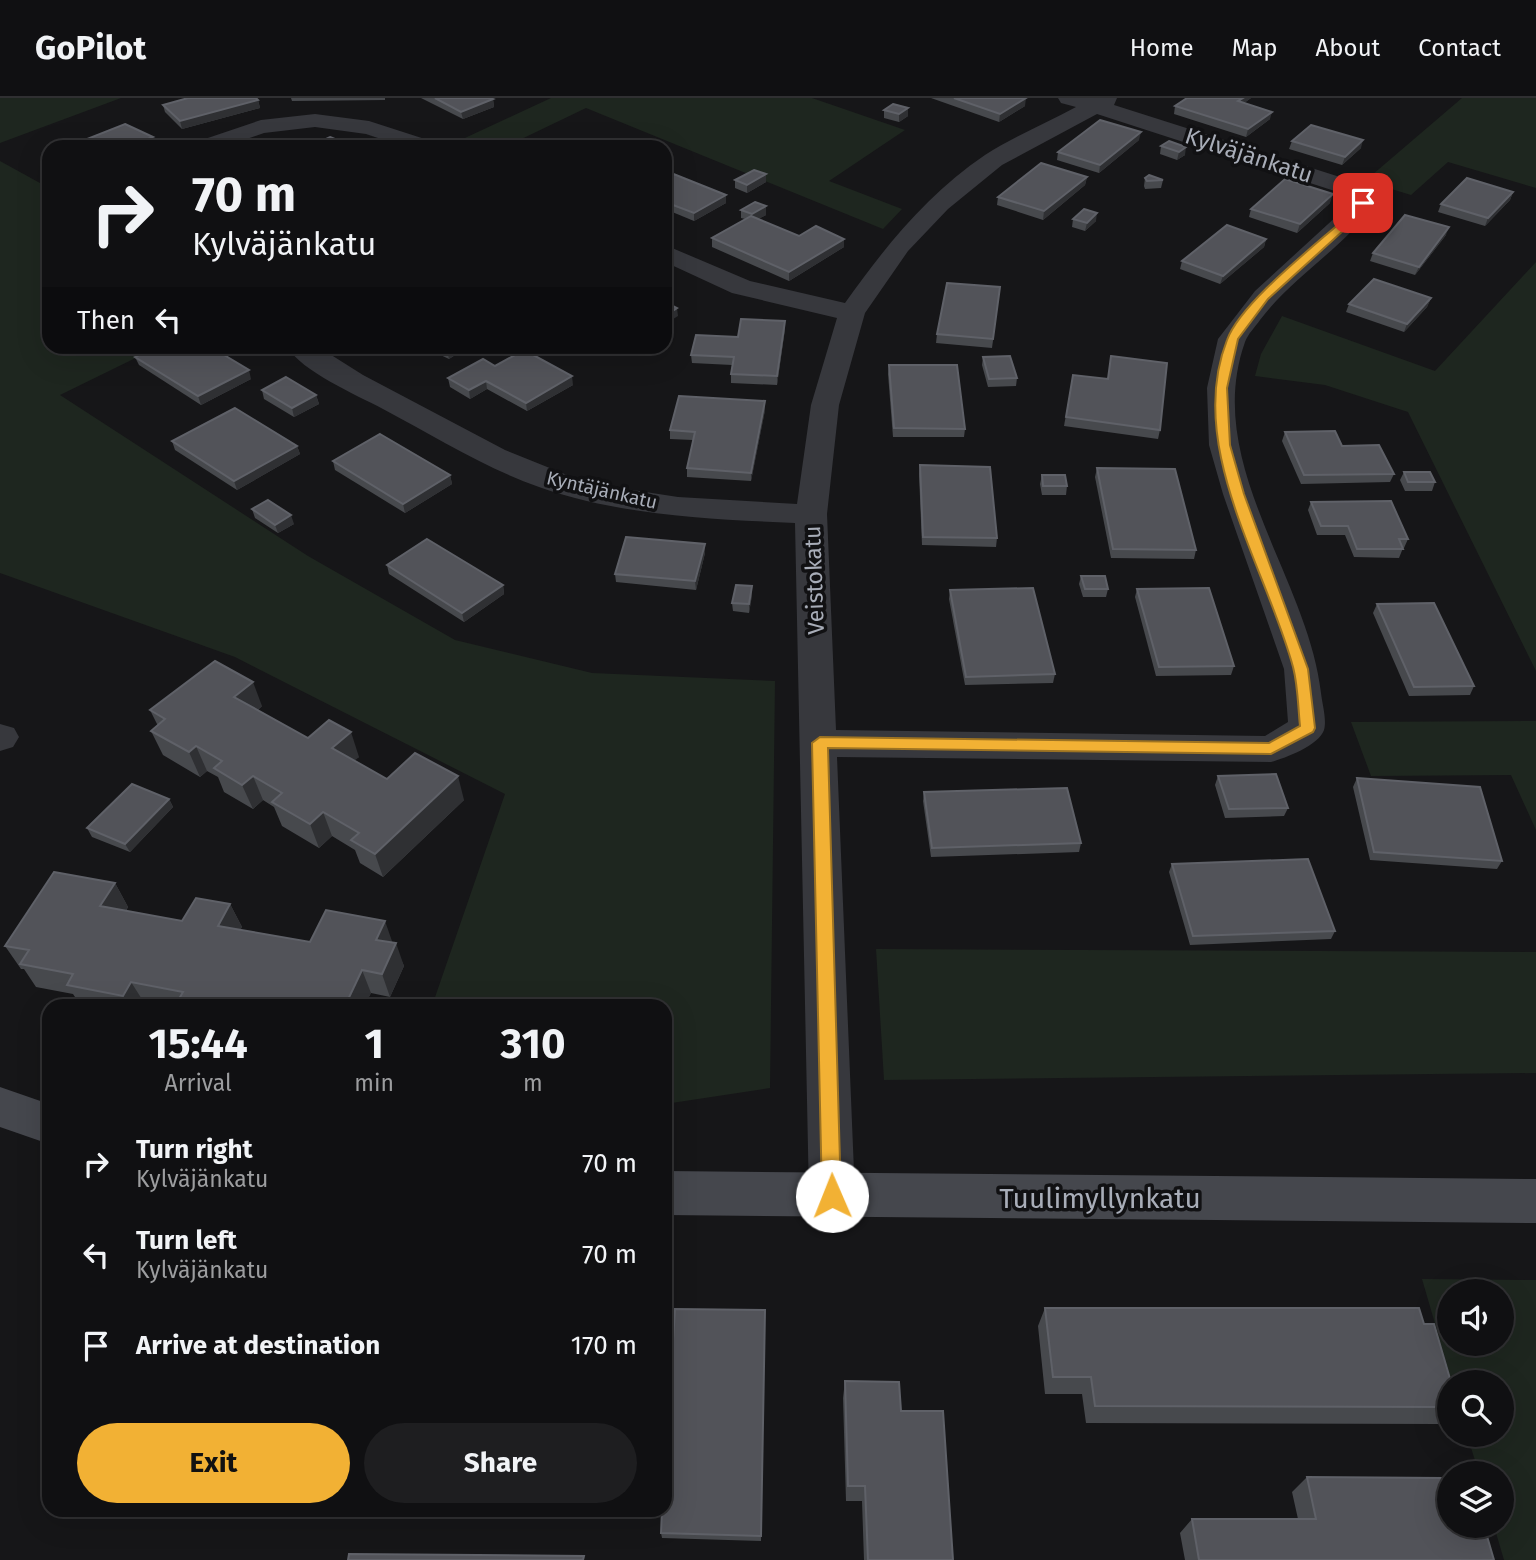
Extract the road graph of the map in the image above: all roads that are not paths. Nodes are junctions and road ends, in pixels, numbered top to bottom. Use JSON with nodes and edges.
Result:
{"nodes":[{"id":1,"x":1091,"y":100,"type":"edge"},
{"id":2,"x":219,"y":140,"type":"edge"},
{"id":3,"x":407,"y":140,"type":"edge"},
{"id":4,"x":672,"y":256,"type":"edge"},
{"id":5,"x":852,"y":313,"type":"junction"},
{"id":6,"x":310,"y":354,"type":"edge"},
{"id":7,"x":811,"y":514,"type":"junction"},
{"id":8,"x":820,"y":743,"type":"junction"},
{"id":9,"x":0,"y":1107,"type":"edge"},
{"id":10,"x":42,"y":1122,"type":"edge"},
{"id":11,"x":672,"y":1193,"type":"edge"},
{"id":12,"x":832,"y":1196,"type":"junction"},
{"id":13,"x":1536,"y":1201,"type":"edge"}],
"edges":[{"from":1,"to":5,"type":"street","name":"Veistokatu"},
{"from":1,"to":8,"type":"street","name":"Kylväjänkatu"},
{"from":2,"to":3,"type":"street"},
{"from":4,"to":5,"type":"street"},
{"from":5,"to":7,"type":"street","name":"Veistokatu"},
{"from":6,"to":7,"type":"street","name":"Kyntäjänkatu"},
{"from":7,"to":8,"type":"street","name":"Veistokatu"},
{"from":8,"to":12,"type":"street","name":"Veistokatu"},
{"from":9,"to":10,"type":"street"},
{"from":11,"to":12,"type":"street","name":"Tuulimyllynkatu"},
{"from":12,"to":13,"type":"street","name":"Tuulimyllynkatu"}]}
